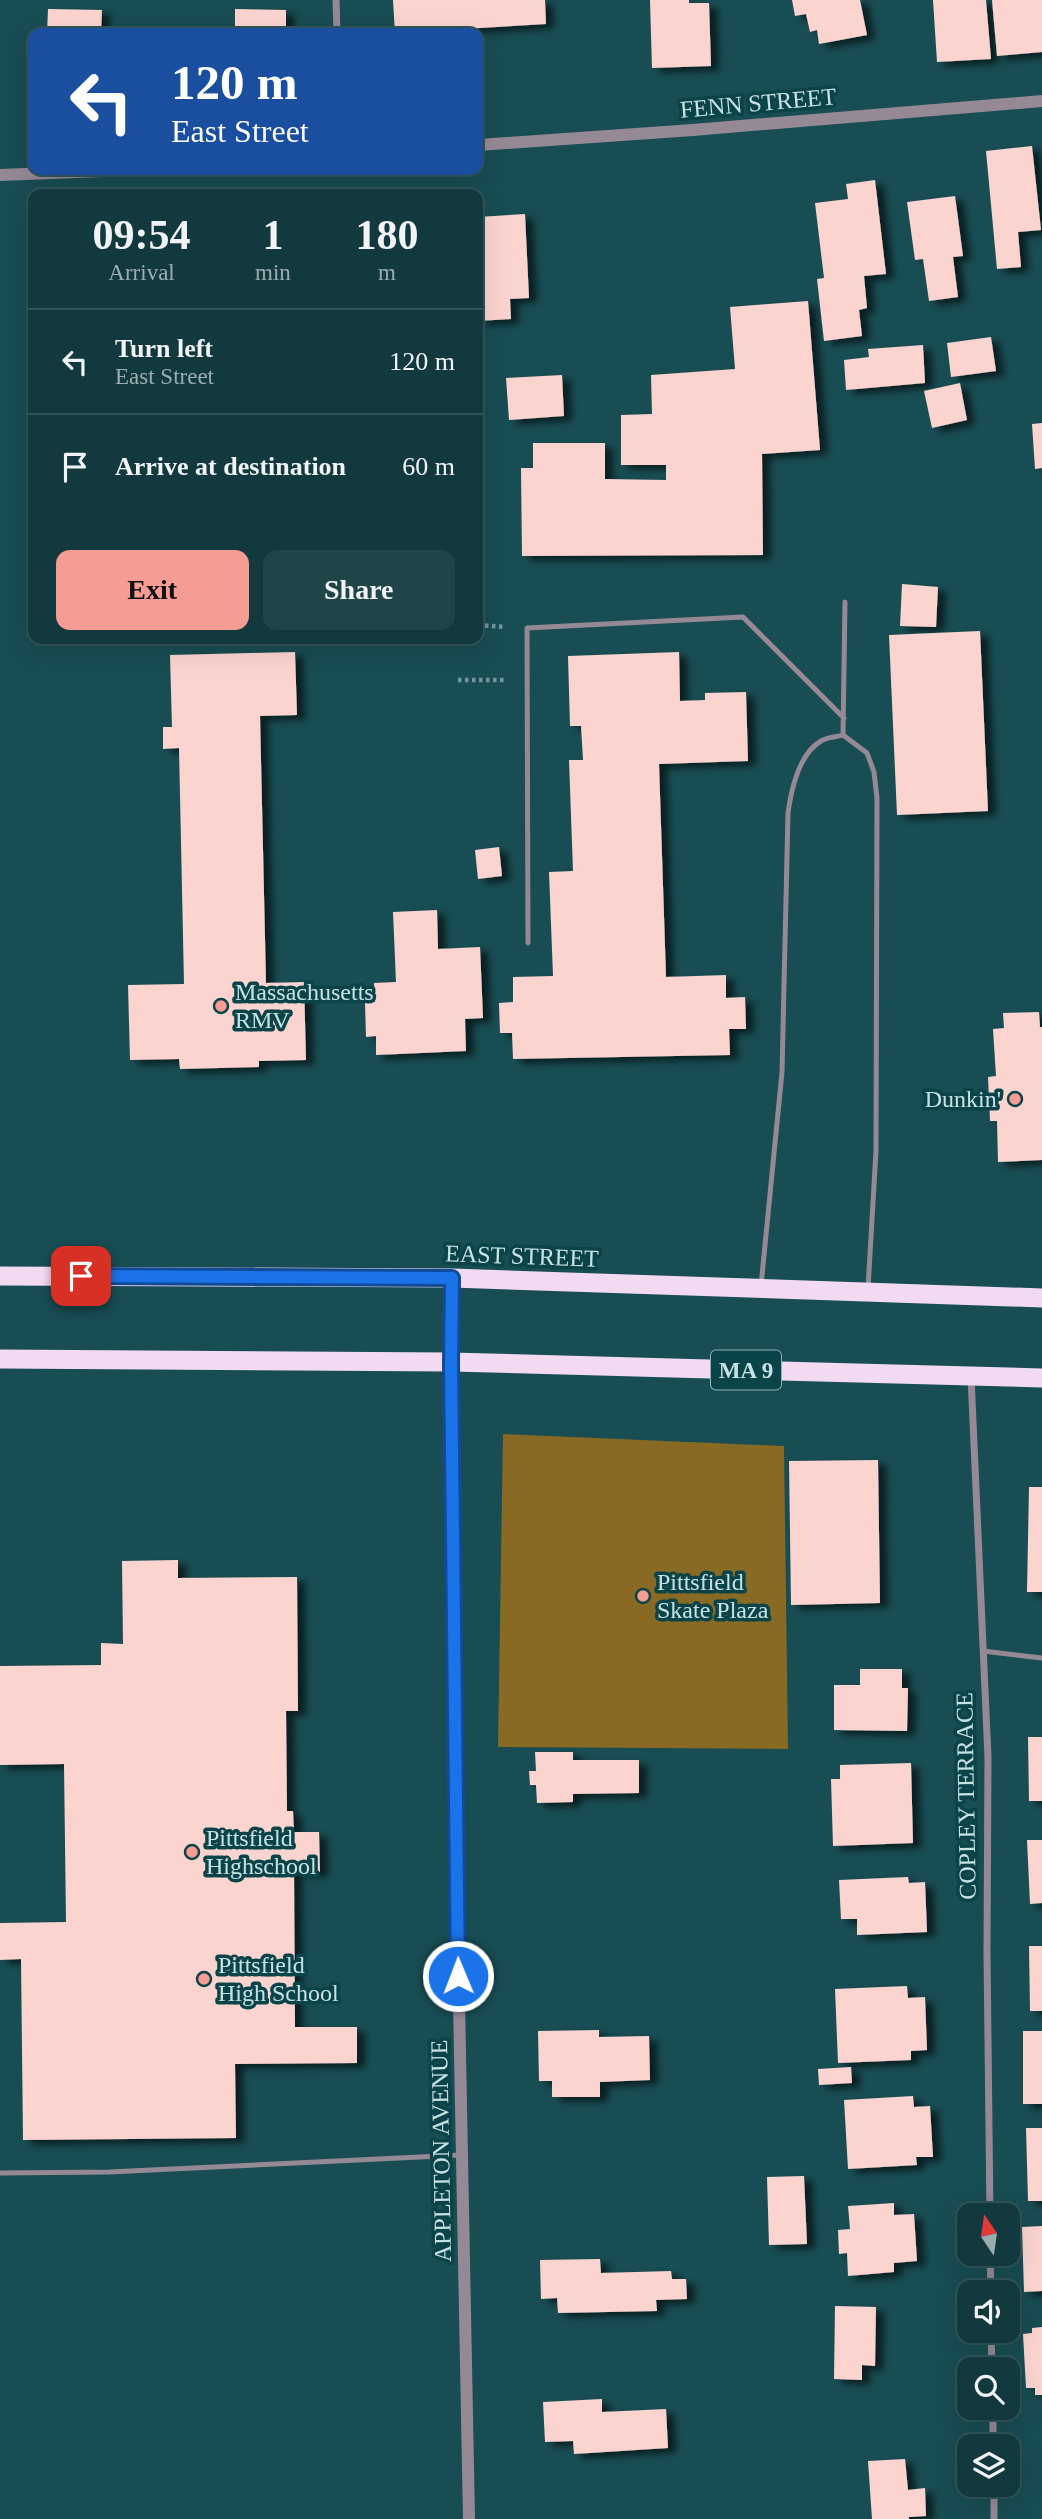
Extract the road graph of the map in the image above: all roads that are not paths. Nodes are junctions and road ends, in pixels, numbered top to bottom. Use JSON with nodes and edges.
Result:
{"nodes":[{"id":1,"x":336,"y":0,"type":"edge"},
{"id":2,"x":337,"y":28,"type":"edge"},
{"id":3,"x":1042,"y":101,"type":"edge"},
{"id":4,"x":483,"y":145,"type":"edge"},
{"id":5,"x":28,"y":175,"type":"edge"},
{"id":6,"x":0,"y":176,"type":"edge"},
{"id":7,"x":845,"y":602,"type":"dead end"},
{"id":8,"x":844,"y":718,"type":"junction"},
{"id":9,"x":843,"y":735,"type":"junction"},
{"id":10,"x":528,"y":943,"type":"dead end"},
{"id":11,"x":0,"y":1276,"type":"edge"},
{"id":12,"x":452,"y":1278,"type":"junction"},
{"id":13,"x":761,"y":1287,"type":"junction"},
{"id":14,"x":868,"y":1291,"type":"junction"},
{"id":15,"x":1042,"y":1298,"type":"edge"},
{"id":16,"x":0,"y":1359,"type":"edge"},
{"id":17,"x":451,"y":1362,"type":"junction"},
{"id":18,"x":971,"y":1376,"type":"junction"},
{"id":19,"x":1042,"y":1378,"type":"edge"},
{"id":20,"x":983,"y":1651,"type":"junction"},
{"id":21,"x":1042,"y":1658,"type":"edge"},
{"id":22,"x":461,"y":2155,"type":"junction"},
{"id":23,"x":0,"y":2173,"type":"edge"},
{"id":24,"x":990,"y":2203,"type":"edge"},
{"id":25,"x":994,"y":2497,"type":"edge"},
{"id":26,"x":470,"y":2519,"type":"edge"},
{"id":27,"x":994,"y":2519,"type":"edge"}],
"edges":[{"from":1,"to":2,"type":"street"},
{"from":3,"to":4,"type":"street","name":"FENN STREET"},
{"from":5,"to":6,"type":"street"},
{"from":7,"to":8,"type":"lane"},
{"from":8,"to":9,"type":"lane"},
{"from":8,"to":10,"type":"lane"},
{"from":9,"to":13,"type":"lane"},
{"from":9,"to":14,"type":"lane"},
{"from":11,"to":12,"type":"highway","name":"EAST STREET"},
{"from":12,"to":13,"type":"highway","name":"EAST STREET"},
{"from":12,"to":17,"type":"street","name":"APPLETON AVENUE"},
{"from":13,"to":14,"type":"highway","name":"EAST STREET"},
{"from":14,"to":15,"type":"highway","name":"EAST STREET"},
{"from":16,"to":17,"type":"highway","number":"MA 9"},
{"from":17,"to":18,"type":"highway","number":"MA 9"},
{"from":17,"to":22,"type":"street","name":"APPLETON AVENUE"},
{"from":18,"to":19,"type":"highway","number":"MA 9"},
{"from":18,"to":20,"type":"street","name":"COPLEY TERRACE"},
{"from":20,"to":21,"type":"lane"},
{"from":20,"to":24,"type":"street","name":"COPLEY TERRACE"},
{"from":22,"to":23,"type":"lane"},
{"from":22,"to":26,"type":"street","name":"APPLETON AVENUE"},
{"from":25,"to":27,"type":"street"}]}
